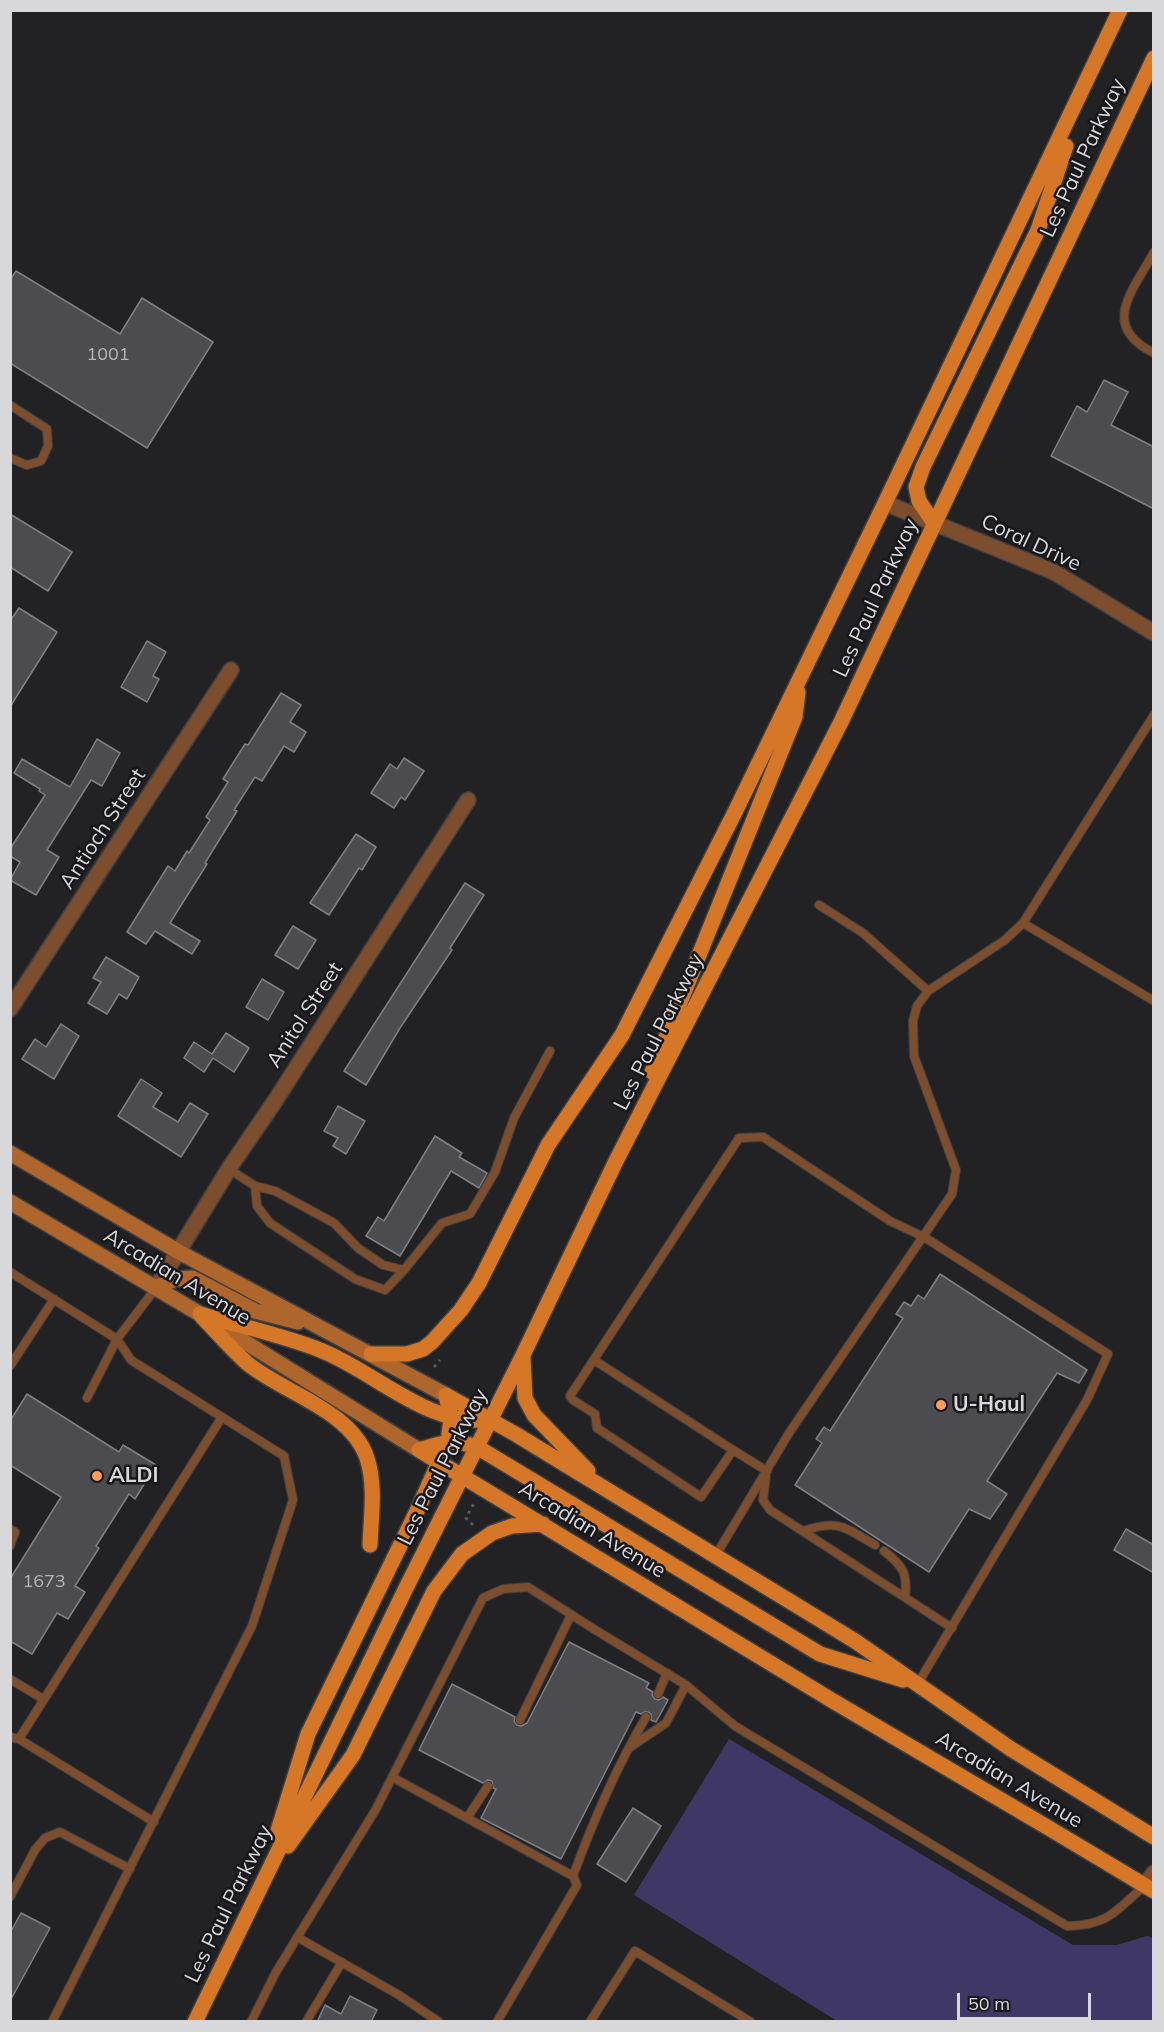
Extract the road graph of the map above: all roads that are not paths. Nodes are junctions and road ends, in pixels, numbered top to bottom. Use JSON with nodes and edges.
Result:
{"nodes":[{"id":1,"x":1120,"y":10,"type":"edge"},
{"id":2,"x":1154,"y":58,"type":"edge"},
{"id":3,"x":1086,"y":85,"type":"junction"},
{"id":4,"x":1154,"y":252,"type":"edge"},
{"id":5,"x":1154,"y":353,"type":"edge"},
{"id":6,"x":10,"y":405,"type":"edge"},
{"id":7,"x":10,"y":458,"type":"edge"},
{"id":8,"x":885,"y":502,"type":"junction"},
{"id":9,"x":934,"y":523,"type":"junction"},
{"id":10,"x":1154,"y":633,"type":"edge"},
{"id":11,"x":231,"y":670,"type":"dead end"},
{"id":12,"x":799,"y":680,"type":"junction"},
{"id":13,"x":1154,"y":715,"type":"edge"},
{"id":14,"x":468,"y":800,"type":"dead end"},
{"id":15,"x":819,"y":905,"type":"dead end"},
{"id":16,"x":1023,"y":923,"type":"junction"},
{"id":17,"x":928,"y":991,"type":"junction"},
{"id":18,"x":1154,"y":1001,"type":"edge"},
{"id":19,"x":10,"y":1009,"type":"edge"},
{"id":20,"x":550,"y":1051,"type":"dead end"},
{"id":21,"x":10,"y":1153,"type":"edge"},
{"id":22,"x":616,"y":1161,"type":"junction"},
{"id":23,"x":229,"y":1169,"type":"junction"},
{"id":24,"x":255,"y":1186,"type":"junction"},
{"id":25,"x":10,"y":1202,"type":"edge"},
{"id":26,"x":924,"y":1237,"type":"junction"},
{"id":27,"x":179,"y":1252,"type":"junction"},
{"id":28,"x":404,"y":1270,"type":"junction"},
{"id":29,"x":10,"y":1272,"type":"edge"},
{"id":30,"x":156,"y":1288,"type":"junction"},
{"id":31,"x":54,"y":1299,"type":"junction"},
{"id":32,"x":200,"y":1314,"type":"junction"},
{"id":33,"x":321,"y":1327,"type":"junction"},
{"id":34,"x":117,"y":1339,"type":"junction"},
{"id":35,"x":371,"y":1354,"type":"junction"},
{"id":36,"x":523,"y":1355,"type":"junction"},
{"id":37,"x":594,"y":1360,"type":"junction"},
{"id":38,"x":10,"y":1366,"type":"edge"},
{"id":39,"x":87,"y":1398,"type":"dead end"},
{"id":40,"x":459,"y":1415,"type":"junction"},
{"id":41,"x":222,"y":1417,"type":"junction"},
{"id":42,"x":491,"y":1419,"type":"junction"},
{"id":43,"x":453,"y":1442,"type":"junction"},
{"id":44,"x":477,"y":1447,"type":"junction"},
{"id":45,"x":419,"y":1450,"type":"junction"},
{"id":46,"x":733,"y":1450,"type":"junction"},
{"id":47,"x":441,"y":1462,"type":"junction"},
{"id":48,"x":767,"y":1471,"type":"junction"},
{"id":49,"x":463,"y":1475,"type":"junction"},
{"id":50,"x":602,"y":1486,"type":"junction"},
{"id":51,"x":543,"y":1524,"type":"junction"},
{"id":52,"x":10,"y":1529,"type":"edge"},
{"id":53,"x":803,"y":1531,"type":"junction"},
{"id":54,"x":370,"y":1545,"type":"dead end"},
{"id":55,"x":875,"y":1545,"type":"dead end"},
{"id":56,"x":10,"y":1546,"type":"edge"},
{"id":57,"x":884,"y":1551,"type":"dead end"},
{"id":58,"x":716,"y":1555,"type":"junction"},
{"id":59,"x":905,"y":1597,"type":"junction"},
{"id":60,"x":571,"y":1615,"type":"junction"},
{"id":61,"x":952,"y":1628,"type":"junction"},
{"id":62,"x":667,"y":1673,"type":"junction"},
{"id":63,"x":10,"y":1679,"type":"edge"},
{"id":64,"x":917,"y":1684,"type":"junction"},
{"id":65,"x":686,"y":1685,"type":"junction"},
{"id":66,"x":658,"y":1694,"type":"dead end"},
{"id":67,"x":43,"y":1699,"type":"junction"},
{"id":68,"x":646,"y":1717,"type":"dead end"},
{"id":69,"x":520,"y":1720,"type":"dead end"},
{"id":70,"x":15,"y":1738,"type":"edge"},
{"id":71,"x":628,"y":1748,"type":"junction"},
{"id":72,"x":392,"y":1777,"type":"junction"},
{"id":73,"x":488,"y":1786,"type":"dead end"},
{"id":74,"x":467,"y":1818,"type":"junction"},
{"id":75,"x":154,"y":1822,"type":"junction"},
{"id":76,"x":1154,"y":1838,"type":"edge"},
{"id":77,"x":130,"y":1869,"type":"junction"},
{"id":78,"x":1154,"y":1873,"type":"edge"},
{"id":79,"x":573,"y":1876,"type":"junction"},
{"id":80,"x":263,"y":1880,"type":"junction"},
{"id":81,"x":1149,"y":1889,"type":"edge"},
{"id":82,"x":10,"y":1897,"type":"edge"},
{"id":83,"x":297,"y":1937,"type":"junction"},
{"id":84,"x":342,"y":1962,"type":"junction"},
{"id":85,"x":52,"y":2022,"type":"edge"},
{"id":86,"x":195,"y":2022,"type":"edge"},
{"id":87,"x":251,"y":2022,"type":"edge"},
{"id":88,"x":306,"y":2022,"type":"edge"},
{"id":89,"x":439,"y":2022,"type":"edge"},
{"id":90,"x":497,"y":2022,"type":"edge"},
{"id":91,"x":590,"y":2022,"type":"edge"},
{"id":92,"x":751,"y":2022,"type":"edge"}],
"edges":[{"from":1,"to":3,"type":"main road","name":"Les Paul Parkway"},
{"from":2,"to":9,"type":"main road","name":"Les Paul Parkway"},
{"from":3,"to":8,"type":"main road","name":"Les Paul Parkway"},
{"from":3,"to":9,"type":"main road"},
{"from":4,"to":5,"type":"lane"},
{"from":6,"to":7,"type":"lane"},
{"from":8,"to":9,"type":"street","name":"Coral Drive"},
{"from":8,"to":12,"type":"main road","name":"Les Paul Parkway"},
{"from":9,"to":10,"type":"street","name":"Coral Drive"},
{"from":9,"to":22,"type":"main road","name":"Les Paul Parkway"},
{"from":11,"to":19,"type":"street","name":"Antioch Street"},
{"from":12,"to":22,"type":"main road"},
{"from":12,"to":35,"type":"main road","name":"Les Paul Parkway"},
{"from":13,"to":16,"type":"lane"},
{"from":14,"to":23,"type":"street","name":"Anitol Street"},
{"from":15,"to":17,"type":"lane"},
{"from":16,"to":17,"type":"lane"},
{"from":16,"to":18,"type":"lane"},
{"from":17,"to":26,"type":"lane"},
{"from":20,"to":28,"type":"lane"},
{"from":21,"to":27,"type":"main road","name":"Arcadian Avenue"},
{"from":22,"to":36,"type":"main road","name":"Les Paul Parkway"},
{"from":23,"to":24,"type":"lane"},
{"from":23,"to":27,"type":"street","name":"Anitol Street"},
{"from":24,"to":28,"type":"lane"},
{"from":24,"to":28,"type":"lane"},
{"from":25,"to":30,"type":"main road","name":"Arcadian Avenue"},
{"from":26,"to":37,"type":"lane"},
{"from":26,"to":48,"type":"lane"},
{"from":26,"to":61,"type":"lane"},
{"from":27,"to":30,"type":"street","name":"Anitol Street"},
{"from":27,"to":33,"type":"main road","name":"Arcadian Avenue"},
{"from":29,"to":31,"type":"lane"},
{"from":30,"to":32,"type":"main road","name":"Arcadian Avenue"},
{"from":30,"to":33,"type":"main road"},
{"from":30,"to":34,"type":"lane"},
{"from":31,"to":34,"type":"lane"},
{"from":31,"to":38,"type":"lane"},
{"from":32,"to":40,"type":"main road"},
{"from":32,"to":45,"type":"main road","name":"Arcadian Avenue"},
{"from":32,"to":54,"type":"main road"},
{"from":33,"to":35,"type":"main road","name":"Arcadian Avenue"},
{"from":34,"to":39,"type":"lane"},
{"from":34,"to":41,"type":"lane"},
{"from":35,"to":40,"type":"main road","name":"Arcadian Avenue"},
{"from":36,"to":42,"type":"main road","name":"Les Paul Parkway"},
{"from":36,"to":50,"type":"main road"},
{"from":37,"to":46,"type":"lane"},
{"from":37,"to":46,"type":"lane"},
{"from":40,"to":42,"type":"main road","name":"Arcadian Avenue"},
{"from":40,"to":43,"type":"main road"},
{"from":41,"to":67,"type":"lane"},
{"from":41,"to":75,"type":"lane"},
{"from":42,"to":44,"type":"main road","name":"Les Paul Parkway"},
{"from":42,"to":50,"type":"main road","name":"Arcadian Avenue"},
{"from":43,"to":44,"type":"main road"},
{"from":43,"to":45,"type":"main road"},
{"from":43,"to":47,"type":"main road"},
{"from":43,"to":49,"type":"main road"},
{"from":44,"to":49,"type":"main road","name":"Les Paul Parkway"},
{"from":44,"to":64,"type":"main road"},
{"from":45,"to":47,"type":"main road","name":"Arcadian Avenue"},
{"from":46,"to":48,"type":"lane"},
{"from":47,"to":49,"type":"main road","name":"Arcadian Avenue"},
{"from":47,"to":80,"type":"main road"},
{"from":48,"to":53,"type":"lane"},
{"from":48,"to":58,"type":"lane"},
{"from":49,"to":51,"type":"main road","name":"Arcadian Avenue"},
{"from":49,"to":80,"type":"main road","name":"Les Paul Parkway"},
{"from":50,"to":58,"type":"main road","name":"Arcadian Avenue"},
{"from":51,"to":80,"type":"main road"},
{"from":51,"to":81,"type":"main road","name":"Arcadian Avenue"},
{"from":52,"to":56,"type":"lane"},
{"from":53,"to":55,"type":"lane"},
{"from":53,"to":59,"type":"lane"},
{"from":57,"to":59,"type":"lane"},
{"from":58,"to":64,"type":"main road","name":"Arcadian Avenue"},
{"from":59,"to":61,"type":"lane"},
{"from":60,"to":62,"type":"lane"},
{"from":60,"to":69,"type":"lane"},
{"from":60,"to":72,"type":"lane"},
{"from":61,"to":64,"type":"lane"},
{"from":62,"to":65,"type":"lane"},
{"from":62,"to":66,"type":"lane"},
{"from":63,"to":67,"type":"lane"},
{"from":64,"to":76,"type":"main road","name":"Arcadian Avenue"},
{"from":65,"to":71,"type":"lane"},
{"from":65,"to":81,"type":"lane"},
{"from":67,"to":70,"type":"lane"},
{"from":68,"to":71,"type":"lane"},
{"from":70,"to":75,"type":"lane"},
{"from":71,"to":79,"type":"lane"},
{"from":72,"to":74,"type":"lane"},
{"from":72,"to":83,"type":"lane"},
{"from":73,"to":74,"type":"lane"},
{"from":74,"to":79,"type":"lane"},
{"from":75,"to":77,"type":"lane"},
{"from":77,"to":82,"type":"lane"},
{"from":77,"to":85,"type":"lane"},
{"from":78,"to":81,"type":"street"},
{"from":79,"to":90,"type":"lane"},
{"from":80,"to":86,"type":"main road","name":"Les Paul Parkway"},
{"from":83,"to":84,"type":"lane"},
{"from":83,"to":87,"type":"lane"},
{"from":84,"to":88,"type":"lane"},
{"from":84,"to":89,"type":"lane"},
{"from":91,"to":92,"type":"lane"}]}
